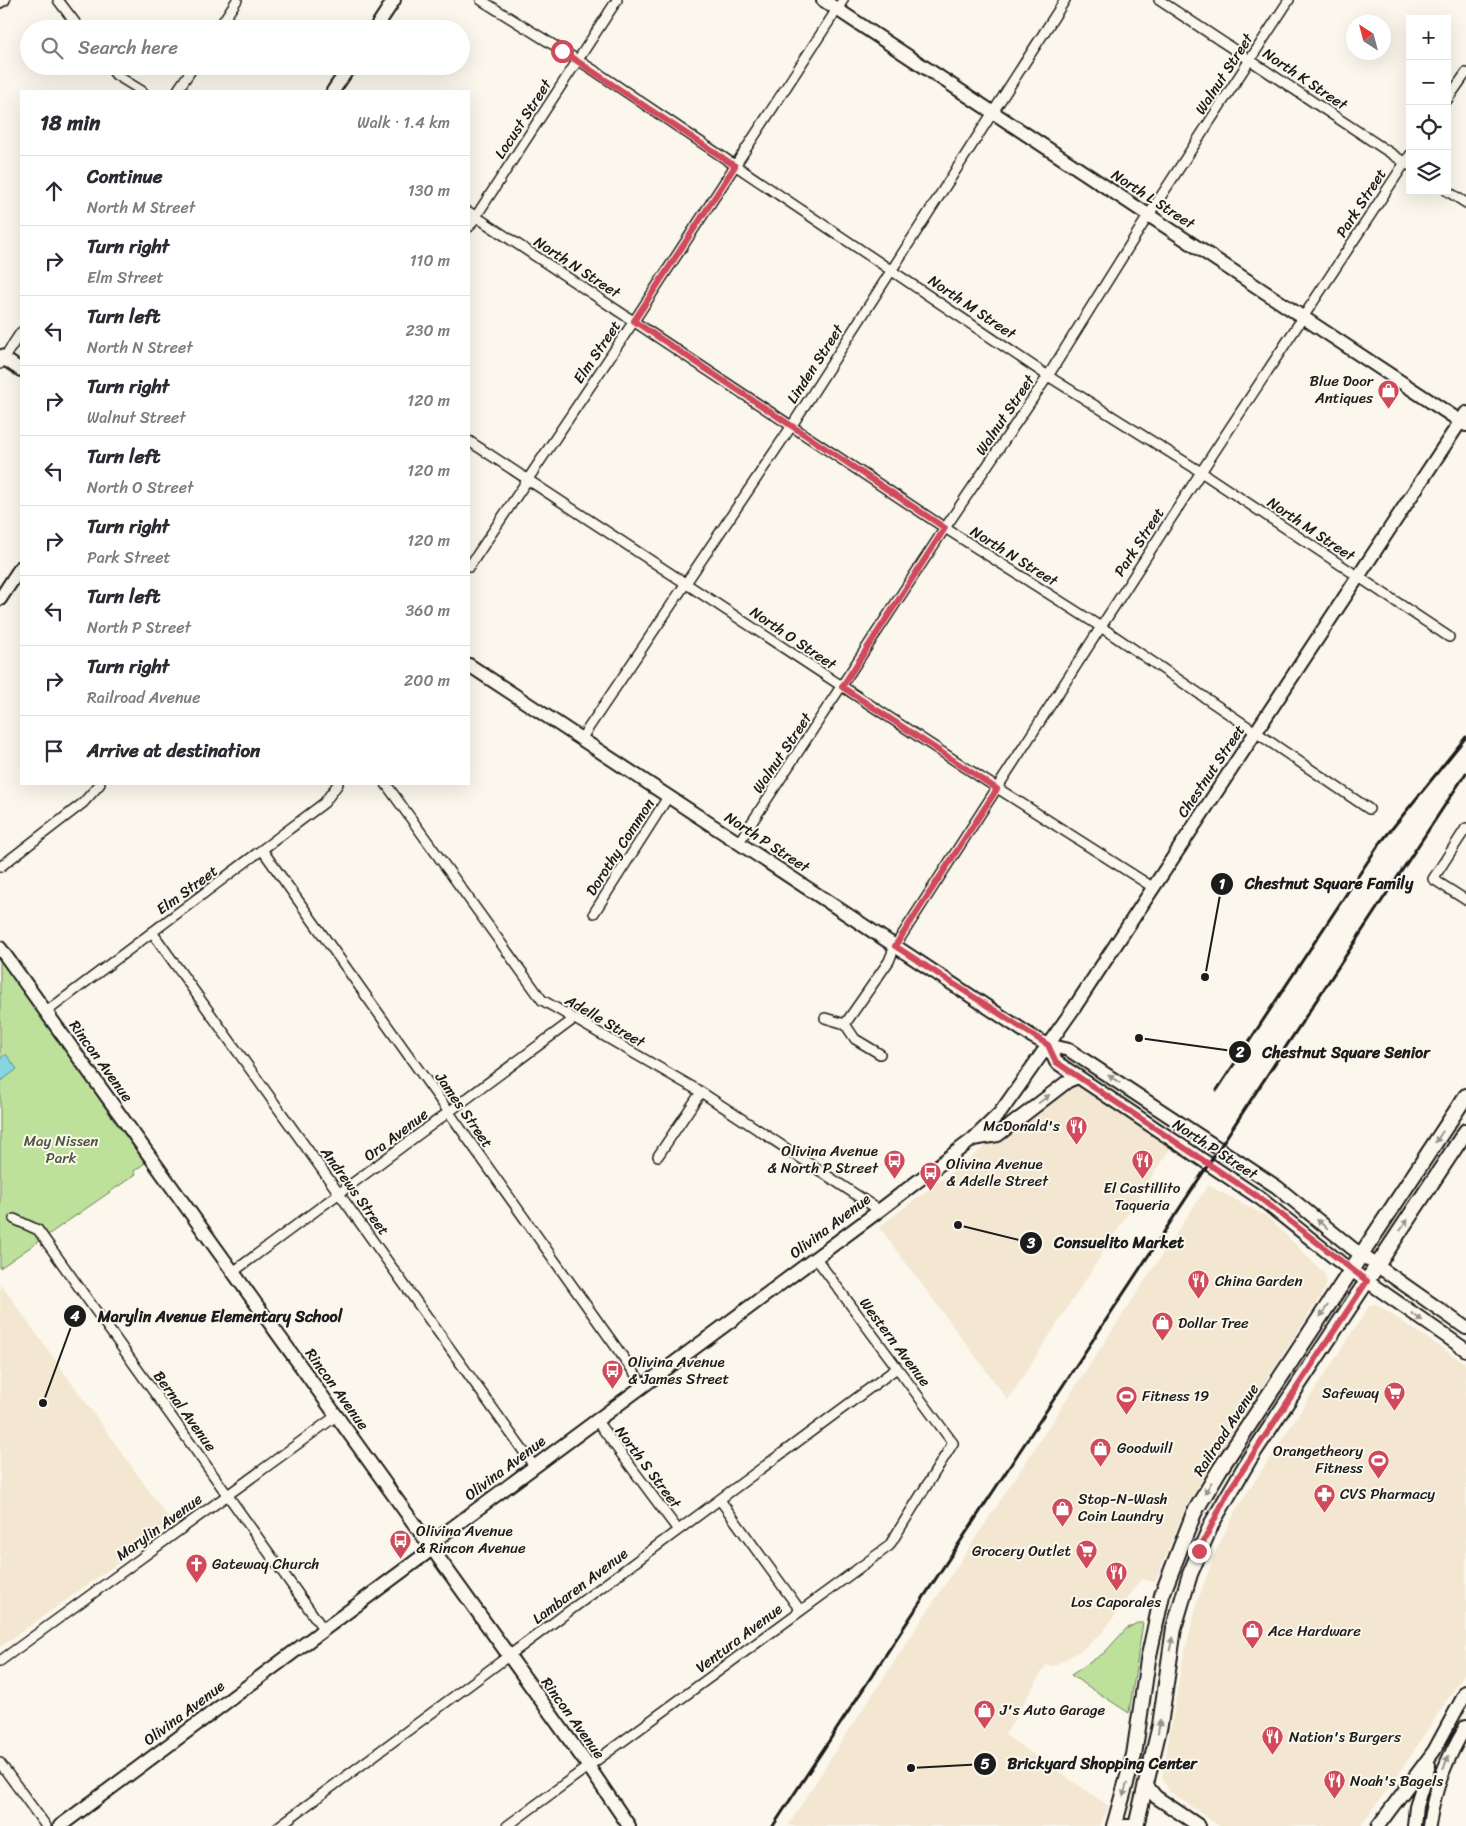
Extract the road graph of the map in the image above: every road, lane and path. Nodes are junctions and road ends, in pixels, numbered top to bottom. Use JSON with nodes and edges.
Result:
{"nodes":[{"id":1,"x":5,"y":0,"type":"edge"},
{"id":2,"x":58,"y":0,"type":"edge"},
{"id":3,"x":237,"y":0,"type":"edge"},
{"id":4,"x":394,"y":0,"type":"edge"},
{"id":5,"x":481,"y":0,"type":"edge"},
{"id":6,"x":617,"y":0,"type":"edge"},
{"id":7,"x":823,"y":0,"type":"edge"},
{"id":8,"x":1065,"y":0,"type":"edge"},
{"id":9,"x":1158,"y":0,"type":"edge"},
{"id":10,"x":1289,"y":0,"type":"edge"},
{"id":11,"x":0,"y":3,"type":"edge"},
{"id":12,"x":840,"y":5,"type":"edge"},
{"id":13,"x":73,"y":20,"type":"edge"},
{"id":14,"x":224,"y":20,"type":"edge"},
{"id":15,"x":381,"y":20,"type":"edge"},
{"id":16,"x":1249,"y":59,"type":"junction"},
{"id":17,"x":577,"y":61,"type":"junction"},
{"id":18,"x":1466,"y":72,"type":"edge"},
{"id":19,"x":116,"y":75,"type":"edge"},
{"id":20,"x":188,"y":75,"type":"edge"},
{"id":21,"x":344,"y":75,"type":"edge"},
{"id":22,"x":140,"y":90,"type":"edge"},
{"id":23,"x":179,"y":90,"type":"edge"},
{"id":24,"x":334,"y":90,"type":"edge"},
{"id":25,"x":1451,"y":94,"type":"edge"},
{"id":26,"x":993,"y":113,"type":"junction"},
{"id":27,"x":1406,"y":160,"type":"edge"},
{"id":28,"x":1406,"y":164,"type":"edge"},
{"id":29,"x":735,"y":166,"type":"junction"},
{"id":30,"x":1451,"y":194,"type":"edge"},
{"id":31,"x":1466,"y":203,"type":"edge"},
{"id":32,"x":472,"y":214,"type":"edge"},
{"id":33,"x":1148,"y":216,"type":"junction"},
{"id":34,"x":893,"y":270,"type":"junction"},
{"id":35,"x":1303,"y":317,"type":"junction"},
{"id":36,"x":634,"y":321,"type":"junction"},
{"id":37,"x":20,"y":333,"type":"edge"},
{"id":38,"x":1,"y":360,"type":"edge"},
{"id":39,"x":20,"y":370,"type":"edge"},
{"id":40,"x":1048,"y":376,"type":"junction"},
{"id":41,"x":1464,"y":420,"type":"edge"},
{"id":42,"x":791,"y":427,"type":"junction"},
{"id":43,"x":470,"y":442,"type":"edge"},
{"id":44,"x":1200,"y":472,"type":"junction"},
{"id":45,"x":528,"y":480,"type":"junction"},
{"id":46,"x":945,"y":528,"type":"junction"},
{"id":47,"x":470,"y":566,"type":"edge"},
{"id":48,"x":20,"y":569,"type":"edge"},
{"id":49,"x":1359,"y":578,"type":"junction"},
{"id":50,"x":685,"y":582,"type":"junction"},
{"id":51,"x":0,"y":600,"type":"edge"},
{"id":52,"x":1101,"y":627,"type":"junction"},
{"id":53,"x":1449,"y":637,"type":"dead end"},
{"id":54,"x":470,"y":666,"type":"edge"},
{"id":55,"x":842,"y":687,"type":"junction"},
{"id":56,"x":1258,"y":732,"type":"junction"},
{"id":57,"x":581,"y":739,"type":"junction"},
{"id":58,"x":99,"y":785,"type":"edge"},
{"id":59,"x":337,"y":785,"type":"edge"},
{"id":60,"x":387,"y":785,"type":"edge"},
{"id":61,"x":997,"y":789,"type":"junction"},
{"id":62,"x":668,"y":797,"type":"junction"},
{"id":63,"x":1369,"y":809,"type":"dead end"},
{"id":64,"x":1466,"y":828,"type":"edge"},
{"id":65,"x":739,"y":842,"type":"junction"},
{"id":66,"x":263,"y":851,"type":"junction"},
{"id":67,"x":0,"y":866,"type":"edge"},
{"id":68,"x":1154,"y":888,"type":"junction"},
{"id":69,"x":1466,"y":900,"type":"edge"},
{"id":70,"x":594,"y":913,"type":"dead end"},
{"id":71,"x":152,"y":932,"type":"junction"},
{"id":72,"x":895,"y":946,"type":"junction"},
{"id":73,"x":0,"y":948,"type":"edge"},
{"id":74,"x":46,"y":1012,"type":"junction"},
{"id":75,"x":825,"y":1018,"type":"dead end"},
{"id":76,"x":574,"y":1019,"type":"junction"},
{"id":77,"x":845,"y":1024,"type":"junction"},
{"id":78,"x":1048,"y":1045,"type":"junction"},
{"id":79,"x":880,"y":1054,"type":"dead end"},
{"id":80,"x":1078,"y":1077,"type":"junction"},
{"id":81,"x":702,"y":1092,"type":"junction"},
{"id":82,"x":1466,"y":1096,"type":"edge"},
{"id":83,"x":449,"y":1113,"type":"junction"},
{"id":84,"x":1466,"y":1131,"type":"edge"},
{"id":85,"x":973,"y":1139,"type":"junction"},
{"id":86,"x":658,"y":1156,"type":"dead end"},
{"id":87,"x":340,"y":1194,"type":"junction"},
{"id":88,"x":879,"y":1210,"type":"junction"},
{"id":89,"x":14,"y":1218,"type":"dead end"},
{"id":90,"x":1361,"y":1254,"type":"junction"},
{"id":91,"x":815,"y":1257,"type":"junction"},
{"id":92,"x":1377,"y":1266,"type":"junction"},
{"id":93,"x":1350,"y":1270,"type":"junction"},
{"id":94,"x":233,"y":1272,"type":"junction"},
{"id":95,"x":1367,"y":1281,"type":"junction"},
{"id":96,"x":1466,"y":1328,"type":"edge"},
{"id":97,"x":1466,"y":1350,"type":"edge"},
{"id":98,"x":897,"y":1368,"type":"junction"},
{"id":99,"x":643,"y":1385,"type":"junction"},
{"id":100,"x":336,"y":1416,"type":"junction"},
{"id":101,"x":596,"y":1420,"type":"junction"},
{"id":102,"x":953,"y":1443,"type":"joint"},
{"id":103,"x":534,"y":1466,"type":"junction"},
{"id":104,"x":227,"y":1493,"type":"junction"},
{"id":105,"x":720,"y":1500,"type":"junction"},
{"id":106,"x":678,"y":1530,"type":"junction"},
{"id":107,"x":432,"y":1549,"type":"junction"},
{"id":108,"x":800,"y":1610,"type":"junction"},
{"id":109,"x":324,"y":1630,"type":"junction"},
{"id":110,"x":508,"y":1657,"type":"junction"},
{"id":111,"x":0,"y":1661,"type":"edge"},
{"id":112,"x":1466,"y":1692,"type":"edge"},
{"id":113,"x":1466,"y":1726,"type":"edge"},
{"id":114,"x":1434,"y":1751,"type":"junction"},
{"id":115,"x":0,"y":1763,"type":"edge"},
{"id":116,"x":589,"y":1767,"type":"junction"},
{"id":117,"x":1147,"y":1786,"type":"junction"},
{"id":118,"x":46,"y":1826,"type":"edge"},
{"id":119,"x":60,"y":1826,"type":"edge"},
{"id":120,"x":279,"y":1826,"type":"edge"},
{"id":121,"x":507,"y":1826,"type":"edge"},
{"id":122,"x":629,"y":1826,"type":"edge"},
{"id":123,"x":1114,"y":1826,"type":"edge"},
{"id":124,"x":1136,"y":1826,"type":"edge"},
{"id":125,"x":1199,"y":1826,"type":"edge"},
{"id":126,"x":1378,"y":1826,"type":"edge"},
{"id":127,"x":1414,"y":1826,"type":"edge"},
{"id":128,"x":1429,"y":1826,"type":"edge"}],
"edges":[{"from":1,"to":11,"type":"street"},
{"from":2,"to":13,"type":"street"},
{"from":3,"to":14,"type":"street"},
{"from":4,"to":15,"type":"street"},
{"from":5,"to":17,"type":"street","name":"North M Street"},
{"from":6,"to":17,"type":"street","name":"Locust Street"},
{"from":7,"to":12,"type":"street","name":"North L Street"},
{"from":8,"to":26,"type":"street","name":"Linden Street"},
{"from":9,"to":16,"type":"street","name":"North K Street"},
{"from":10,"to":16,"type":"street","name":"Walnut Street"},
{"from":12,"to":26,"type":"street","name":"North L Street"},
{"from":12,"to":29,"type":"street","name":"Elm Street"},
{"from":16,"to":27,"type":"street","name":"North K Street"},
{"from":16,"to":33,"type":"street","name":"Walnut Street"},
{"from":17,"to":29,"type":"street","name":"North M Street"},
{"from":17,"to":32,"type":"street","name":"Locust Street"},
{"from":18,"to":25,"type":"street"},
{"from":19,"to":22,"type":"street"},
{"from":20,"to":23,"type":"street"},
{"from":21,"to":24,"type":"street"},
{"from":26,"to":33,"type":"street","name":"North L Street"},
{"from":26,"to":34,"type":"street","name":"Linden Street"},
{"from":28,"to":35,"type":"street","name":"Park Street"},
{"from":29,"to":34,"type":"street","name":"North M Street"},
{"from":29,"to":36,"type":"street","name":"Elm Street"},
{"from":30,"to":31,"type":"street"},
{"from":32,"to":36,"type":"street","name":"North N Street"},
{"from":33,"to":35,"type":"street","name":"North L Street"},
{"from":33,"to":40,"type":"street","name":"Walnut Street"},
{"from":34,"to":40,"type":"street","name":"North M Street"},
{"from":34,"to":42,"type":"street","name":"Linden Street"},
{"from":35,"to":41,"type":"street","name":"North L Street"},
{"from":35,"to":44,"type":"street","name":"Park Street"},
{"from":36,"to":42,"type":"street","name":"North N Street"},
{"from":36,"to":45,"type":"street","name":"Elm Street"},
{"from":37,"to":38,"type":"street"},
{"from":38,"to":39,"type":"street"},
{"from":40,"to":44,"type":"street","name":"North M Street"},
{"from":40,"to":46,"type":"street","name":"Walnut Street"},
{"from":41,"to":49,"type":"street","name":"Chestnut Street"},
{"from":42,"to":46,"type":"street","name":"North N Street"},
{"from":42,"to":50,"type":"street","name":"Linden Street"},
{"from":43,"to":45,"type":"street","name":"North O Street"},
{"from":44,"to":49,"type":"street","name":"North M Street"},
{"from":44,"to":52,"type":"street","name":"Park Street"},
{"from":45,"to":47,"type":"street","name":"Elm Street"},
{"from":45,"to":50,"type":"street","name":"North O Street"},
{"from":46,"to":52,"type":"street","name":"North N Street"},
{"from":46,"to":55,"type":"street","name":"Walnut Street"},
{"from":48,"to":51,"type":"street"},
{"from":49,"to":53,"type":"street","name":"North M Street"},
{"from":49,"to":56,"type":"street","name":"Chestnut Street"},
{"from":50,"to":55,"type":"street","name":"North O Street"},
{"from":50,"to":57,"type":"street","name":"Linden Street"},
{"from":52,"to":56,"type":"street","name":"North N Street"},
{"from":52,"to":61,"type":"street","name":"Park Street"},
{"from":54,"to":57,"type":"street","name":"North P Street"},
{"from":55,"to":61,"type":"street","name":"North O Street"},
{"from":55,"to":65,"type":"street","name":"Walnut Street"},
{"from":56,"to":63,"type":"street","name":"North N Street"},
{"from":56,"to":68,"type":"street","name":"Chestnut Street"},
{"from":57,"to":62,"type":"street","name":"North P Street"},
{"from":58,"to":67,"type":"street"},
{"from":59,"to":66,"type":"street","name":"Elm Street"},
{"from":60,"to":76,"type":"street","name":"Adelle Street"},
{"from":61,"to":68,"type":"street","name":"North O Street"},
{"from":61,"to":72,"type":"street","name":"Park Street"},
{"from":62,"to":65,"type":"street","name":"North P Street"},
{"from":62,"to":70,"type":"street","name":"Dorothy Common"},
{"from":64,"to":69,"type":"street"},
{"from":65,"to":72,"type":"street","name":"North P Street"},
{"from":66,"to":71,"type":"street","name":"Elm Street"},
{"from":66,"to":83,"type":"street","name":"James Street"},
{"from":68,"to":78,"type":"street","name":"Chestnut Street"},
{"from":71,"to":74,"type":"street","name":"Elm Street"},
{"from":71,"to":87,"type":"street","name":"Andrews Street"},
{"from":72,"to":77,"type":"street","name":"Park Street"},
{"from":72,"to":78,"type":"street","name":"North P Street"},
{"from":73,"to":74,"type":"street","name":"Rincon Avenue"},
{"from":74,"to":94,"type":"street","name":"Rincon Avenue"},
{"from":75,"to":77,"type":"street"},
{"from":76,"to":81,"type":"street","name":"Adelle Street"},
{"from":76,"to":83,"type":"street","name":"Ora Avenue"},
{"from":77,"to":79,"type":"street"},
{"from":78,"to":80,"type":"street","name":"North P Street"},
{"from":78,"to":85,"type":"street","name":"Chestnut Street"},
{"from":90,"to":78,"type":"street","name":"North P Street","one_way":true},
{"from":85,"to":80,"type":"street","one_way":true},
{"from":80,"to":93,"type":"street","name":"North P Street"},
{"from":81,"to":86,"type":"street"},
{"from":81,"to":88,"type":"street","name":"Adelle Street"},
{"from":82,"to":90,"type":"main road","name":"Railroad Avenue","one_way":true},
{"from":83,"to":87,"type":"street","name":"Ora Avenue"},
{"from":83,"to":99,"type":"street","name":"James Street"},
{"from":92,"to":84,"type":"main road","one_way":true},
{"from":85,"to":88,"type":"street","name":"Olivina Avenue"},
{"from":87,"to":94,"type":"street","name":"Ora Avenue"},
{"from":87,"to":103,"type":"street","name":"Andrews Street"},
{"from":88,"to":91,"type":"street","name":"Olivina Avenue"},
{"from":89,"to":104,"type":"street","name":"Bernal Avenue"},
{"from":90,"to":92,"type":"street","name":"North P Street"},
{"from":90,"to":93,"type":"main road","name":"Railroad Avenue"},
{"from":91,"to":98,"type":"street","name":"Western Avenue"},
{"from":91,"to":99,"type":"street","name":"Olivina Avenue"},
{"from":92,"to":95,"type":"main road"},
{"from":92,"to":96,"type":"street","name":"North P Street"},
{"from":93,"to":95,"type":"street","name":"North P Street"},
{"from":93,"to":123,"type":"main road","name":"Railroad Avenue","one_way":true},
{"from":94,"to":100,"type":"street","name":"Rincon Avenue"},
{"from":95,"to":97,"type":"street","name":"North P Street","one_way":true},
{"from":117,"to":95,"type":"main road","one_way":true},
{"from":98,"to":102,"type":"street","name":"Western Avenue"},
{"from":98,"to":105,"type":"street","name":"Lambaren Avenue"},
{"from":99,"to":101,"type":"street","name":"Olivina Avenue"},
{"from":100,"to":104,"type":"street","name":"Marylin Avenue"},
{"from":100,"to":107,"type":"street","name":"Rincon Avenue"},
{"from":101,"to":103,"type":"street","name":"Olivina Avenue"},
{"from":101,"to":106,"type":"street","name":"North S Street"},
{"from":102,"to":108,"type":"street","name":"Ventura Avenue"},
{"from":103,"to":107,"type":"street","name":"Olivina Avenue"},
{"from":104,"to":109,"type":"street","name":"Bernal Avenue"},
{"from":104,"to":111,"type":"street","name":"Marylin Avenue"},
{"from":105,"to":106,"type":"street","name":"Lambaren Avenue"},
{"from":105,"to":108,"type":"street"},
{"from":106,"to":110,"type":"street","name":"Lambaren Avenue"},
{"from":107,"to":109,"type":"street","name":"Olivina Avenue"},
{"from":107,"to":110,"type":"street","name":"Rincon Avenue"},
{"from":108,"to":116,"type":"street","name":"Ventura Avenue"},
{"from":109,"to":119,"type":"street","name":"Olivina Avenue"},
{"from":110,"to":116,"type":"street","name":"Rincon Avenue"},
{"from":110,"to":120,"type":"street","name":"Lambaren Avenue"},
{"from":112,"to":114,"type":"street"},
{"from":128,"to":113,"type":"street","one_way":true},
{"from":114,"to":126,"type":"street"},
{"from":114,"to":127,"type":"street"},
{"from":115,"to":118,"type":"street"},
{"from":116,"to":121,"type":"street","name":"Ventura Avenue"},
{"from":116,"to":122,"type":"street","name":"Rincon Avenue"},
{"from":117,"to":124,"type":"main road"},
{"from":117,"to":125,"type":"street"},
{"from":123,"to":124,"type":"street"}]}
